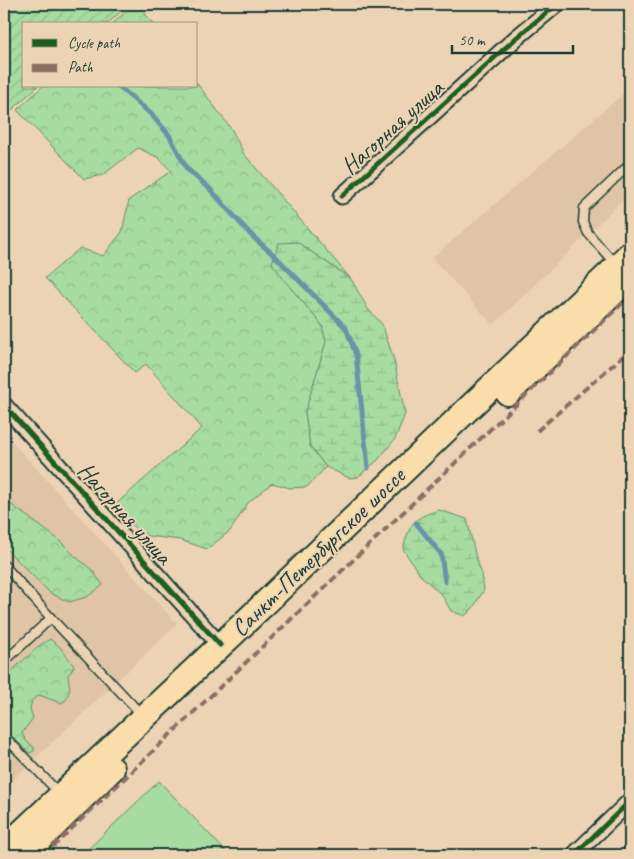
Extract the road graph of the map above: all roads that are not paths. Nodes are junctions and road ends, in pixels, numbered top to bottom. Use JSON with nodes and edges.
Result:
{"nodes":[{"id":1,"x":557,"y":4,"type":"edge"},
{"id":2,"x":630,"y":164,"type":"edge"},
{"id":3,"x":342,"y":196,"type":"dead end"},
{"id":4,"x":626,"y":266,"type":"edge"},
{"id":5,"x":4,"y":405,"type":"edge"},
{"id":6,"x":4,"y":566,"type":"edge"},
{"id":7,"x":51,"y":618,"type":"junction"},
{"id":8,"x":220,"y":645,"type":"junction"},
{"id":9,"x":4,"y":662,"type":"edge"},
{"id":10,"x":144,"y":717,"type":"junction"},
{"id":11,"x":4,"y":736,"type":"edge"},
{"id":12,"x":61,"y":795,"type":"junction"},
{"id":13,"x":630,"y":801,"type":"edge"},
{"id":14,"x":4,"y":849,"type":"edge"},
{"id":15,"x":24,"y":855,"type":"edge"},
{"id":16,"x":574,"y":855,"type":"edge"}],
"edges":[{"from":1,"to":3,"type":"street","name":"Нагорная улица"},
{"from":2,"to":4,"type":"lane"},
{"from":4,"to":8,"type":"main road","name":"Санкт-Петербургское шоссе"},
{"from":4,"to":15,"type":"main road","name":"Санкт-Петербургское шоссе"},
{"from":5,"to":8,"type":"street","name":"Нагорная улица"},
{"from":6,"to":7,"type":"lane"},
{"from":7,"to":9,"type":"lane"},
{"from":7,"to":10,"type":"lane"},
{"from":8,"to":10,"type":"main road","name":"Санкт-Петербургское шоссе"},
{"from":10,"to":12,"type":"main road","name":"Санкт-Петербургское шоссе"},
{"from":11,"to":12,"type":"lane"},
{"from":12,"to":14,"type":"main road","name":"Санкт-Петербургское шоссе"},
{"from":13,"to":16,"type":"street"}]}
